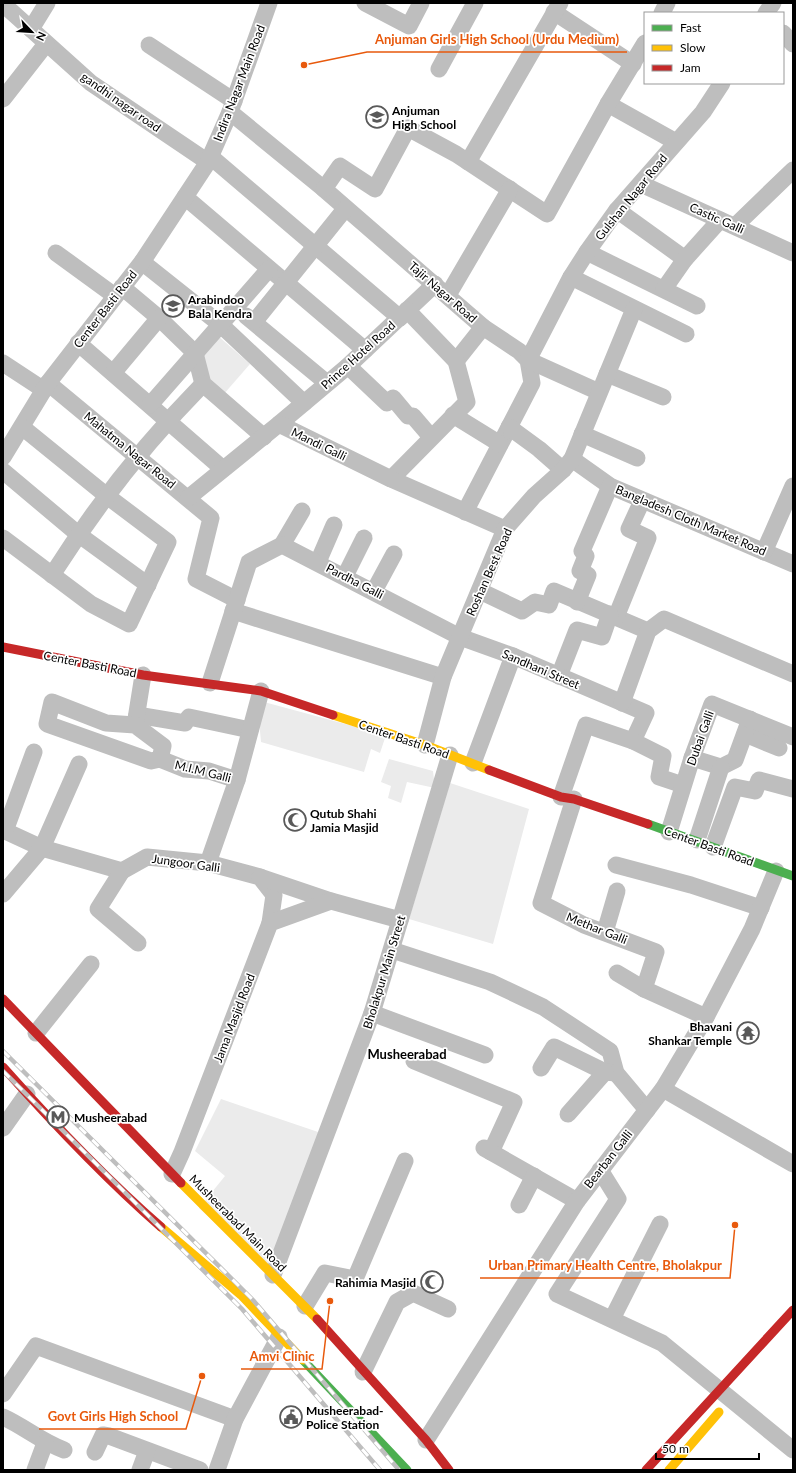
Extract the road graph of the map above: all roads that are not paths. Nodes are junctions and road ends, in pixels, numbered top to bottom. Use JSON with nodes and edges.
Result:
{"nodes":[{"id":1,"x":46,"y":3,"type":"edge"},
{"id":2,"x":269,"y":3,"type":"edge"},
{"id":3,"x":365,"y":3,"type":"edge"},
{"id":4,"x":421,"y":3,"type":"edge"},
{"id":5,"x":475,"y":3,"type":"edge"},
{"id":6,"x":667,"y":3,"type":"edge"},
{"id":7,"x":773,"y":3,"type":"edge"},
{"id":8,"x":3,"y":4,"type":"edge"},
{"id":9,"x":557,"y":7,"type":"edge"},
{"id":10,"x":662,"y":12,"type":"edge"},
{"id":11,"x":767,"y":12,"type":"edge"},
{"id":12,"x":31,"y":29,"type":"junction"},
{"id":13,"x":784,"y":34,"type":"edge"},
{"id":14,"x":46,"y":44,"type":"junction"},
{"id":15,"x":793,"y":44,"type":"edge"},
{"id":16,"x":149,"y":45,"type":"dead end"},
{"id":17,"x":644,"y":45,"type":"edge"},
{"id":18,"x":633,"y":64,"type":"junction"},
{"id":19,"x":439,"y":69,"type":"dead end"},
{"id":20,"x":721,"y":84,"type":"edge"},
{"id":21,"x":3,"y":99,"type":"edge"},
{"id":22,"x":608,"y":104,"type":"junction"},
{"id":23,"x":232,"y":106,"type":"junction"},
{"id":24,"x":676,"y":142,"type":"junction"},
{"id":25,"x":210,"y":159,"type":"junction"},
{"id":26,"x":468,"y":162,"type":"junction"},
{"id":27,"x":793,"y":170,"type":"edge"},
{"id":28,"x":641,"y":184,"type":"junction"},
{"id":29,"x":324,"y":189,"type":"junction"},
{"id":30,"x":510,"y":189,"type":"junction"},
{"id":31,"x":185,"y":197,"type":"junction"},
{"id":32,"x":345,"y":209,"type":"junction"},
{"id":33,"x":617,"y":210,"type":"junction"},
{"id":34,"x":727,"y":223,"type":"junction"},
{"id":35,"x":315,"y":245,"type":"junction"},
{"id":36,"x":587,"y":252,"type":"junction"},
{"id":37,"x":56,"y":253,"type":"dead end"},
{"id":38,"x":793,"y":253,"type":"edge"},
{"id":39,"x":685,"y":259,"type":"junction"},
{"id":40,"x":142,"y":262,"type":"junction"},
{"id":41,"x":269,"y":269,"type":"junction"},
{"id":42,"x":571,"y":277,"type":"junction"},
{"id":43,"x":285,"y":282,"type":"junction"},
{"id":44,"x":664,"y":289,"type":"junction"},
{"id":45,"x":441,"y":290,"type":"junction"},
{"id":46,"x":119,"y":291,"type":"junction"},
{"id":47,"x":697,"y":306,"type":"dead end"},
{"id":48,"x":234,"y":308,"type":"junction"},
{"id":49,"x":634,"y":309,"type":"junction"},
{"id":50,"x":403,"y":314,"type":"junction"},
{"id":51,"x":159,"y":318,"type":"junction"},
{"id":52,"x":255,"y":321,"type":"junction"},
{"id":53,"x":220,"y":324,"type":"junction"},
{"id":54,"x":483,"y":327,"type":"junction"},
{"id":55,"x":686,"y":334,"type":"dead end"},
{"id":56,"x":78,"y":343,"type":"junction"},
{"id":57,"x":365,"y":350,"type":"junction"},
{"id":58,"x":195,"y":353,"type":"junction"},
{"id":59,"x":528,"y":360,"type":"junction"},
{"id":60,"x":456,"y":361,"type":"junction"},
{"id":61,"x":3,"y":363,"type":"edge"},
{"id":62,"x":348,"y":366,"type":"junction"},
{"id":63,"x":113,"y":373,"type":"junction"},
{"id":64,"x":607,"y":374,"type":"junction"},
{"id":65,"x":327,"y":383,"type":"junction"},
{"id":66,"x":203,"y":384,"type":"junction"},
{"id":67,"x":46,"y":387,"type":"junction"},
{"id":68,"x":599,"y":392,"type":"junction"},
{"id":69,"x":663,"y":397,"type":"dead end"},
{"id":70,"x":304,"y":403,"type":"junction"},
{"id":71,"x":150,"y":405,"type":"junction"},
{"id":72,"x":453,"y":415,"type":"junction"},
{"id":73,"x":168,"y":420,"type":"junction"},
{"id":74,"x":279,"y":424,"type":"junction"},
{"id":75,"x":22,"y":426,"type":"junction"},
{"id":76,"x":509,"y":427,"type":"junction"},
{"id":77,"x":582,"y":434,"type":"junction"},
{"id":78,"x":264,"y":437,"type":"junction"},
{"id":79,"x":431,"y":437,"type":"junction"},
{"id":80,"x":500,"y":444,"type":"junction"},
{"id":81,"x":5,"y":451,"type":"edge"},
{"id":82,"x":137,"y":457,"type":"junction"},
{"id":83,"x":637,"y":458,"type":"dead end"},
{"id":84,"x":568,"y":464,"type":"junction"},
{"id":85,"x":223,"y":469,"type":"junction"},
{"id":86,"x":3,"y":471,"type":"edge"},
{"id":87,"x":391,"y":479,"type":"junction"},
{"id":88,"x":610,"y":486,"type":"junction"},
{"id":89,"x":793,"y":486,"type":"edge"},
{"id":90,"x":107,"y":496,"type":"junction"},
{"id":91,"x":188,"y":498,"type":"junction"},
{"id":92,"x":642,"y":501,"type":"junction"},
{"id":93,"x":302,"y":511,"type":"dead end"},
{"id":94,"x":465,"y":512,"type":"junction"},
{"id":95,"x":334,"y":525,"type":"dead end"},
{"id":96,"x":505,"y":529,"type":"junction"},
{"id":97,"x":78,"y":534,"type":"junction"},
{"id":98,"x":3,"y":538,"type":"edge"},
{"id":99,"x":364,"y":538,"type":"dead end"},
{"id":100,"x":282,"y":545,"type":"junction"},
{"id":101,"x":764,"y":552,"type":"junction"},
{"id":102,"x":394,"y":554,"type":"dead end"},
{"id":103,"x":318,"y":562,"type":"junction"},
{"id":104,"x":793,"y":564,"type":"edge"},
{"id":105,"x":52,"y":575,"type":"junction"},
{"id":106,"x":345,"y":576,"type":"junction"},
{"id":107,"x":148,"y":585,"type":"junction"},
{"id":108,"x":374,"y":591,"type":"junction"},
{"id":109,"x":480,"y":591,"type":"junction"},
{"id":110,"x":577,"y":602,"type":"junction"},
{"id":111,"x":235,"y":605,"type":"junction"},
{"id":112,"x":613,"y":616,"type":"junction"},
{"id":113,"x":648,"y":630,"type":"junction"},
{"id":114,"x":460,"y":637,"type":"junction"},
{"id":115,"x":3,"y":647,"type":"edge"},
{"id":116,"x":513,"y":656,"type":"junction"},
{"id":117,"x":793,"y":674,"type":"edge"},
{"id":118,"x":143,"y":675,"type":"junction"},
{"id":119,"x":559,"y":676,"type":"junction"},
{"id":120,"x":443,"y":677,"type":"junction"},
{"id":121,"x":210,"y":683,"type":"junction"},
{"id":122,"x":261,"y":691,"type":"junction"},
{"id":123,"x":622,"y":702,"type":"junction"},
{"id":124,"x":136,"y":720,"type":"junction"},
{"id":125,"x":106,"y":723,"type":"junction"},
{"id":126,"x":748,"y":727,"type":"junction"},
{"id":127,"x":250,"y":730,"type":"junction"},
{"id":128,"x":793,"y":737,"type":"edge"},
{"id":129,"x":633,"y":741,"type":"junction"},
{"id":130,"x":99,"y":743,"type":"junction"},
{"id":131,"x":425,"y":745,"type":"junction"},
{"id":132,"x":779,"y":748,"type":"dead end"},
{"id":133,"x":34,"y":752,"type":"dead end"},
{"id":134,"x":450,"y":755,"type":"junction"},
{"id":135,"x":692,"y":758,"type":"junction"},
{"id":136,"x":160,"y":759,"type":"junction"},
{"id":137,"x":473,"y":763,"type":"junction"},
{"id":138,"x":80,"y":764,"type":"dead end"},
{"id":139,"x":721,"y":767,"type":"junction"},
{"id":140,"x":237,"y":780,"type":"junction"},
{"id":141,"x":683,"y":785,"type":"junction"},
{"id":142,"x":793,"y":789,"type":"edge"},
{"id":143,"x":568,"y":798,"type":"junction"},
{"id":144,"x":4,"y":830,"type":"edge"},
{"id":145,"x":669,"y":832,"type":"junction"},
{"id":146,"x":697,"y":840,"type":"junction"},
{"id":147,"x":713,"y":847,"type":"junction"},
{"id":148,"x":42,"y":848,"type":"junction"},
{"id":149,"x":208,"y":863,"type":"junction"},
{"id":150,"x":616,"y":865,"type":"dead end"},
{"id":151,"x":776,"y":870,"type":"junction"},
{"id":152,"x":122,"y":871,"type":"junction"},
{"id":153,"x":793,"y":876,"type":"edge"},
{"id":154,"x":260,"y":877,"type":"junction"},
{"id":155,"x":617,"y":891,"type":"dead end"},
{"id":156,"x":3,"y":894,"type":"edge"},
{"id":157,"x":331,"y":901,"type":"junction"},
{"id":158,"x":761,"y":908,"type":"junction"},
{"id":159,"x":400,"y":920,"type":"junction"},
{"id":160,"x":270,"y":923,"type":"junction"},
{"id":161,"x":605,"y":932,"type":"junction"},
{"id":162,"x":138,"y":943,"type":"dead end"},
{"id":163,"x":392,"y":950,"type":"junction"},
{"id":164,"x":91,"y":964,"type":"dead end"},
{"id":165,"x":617,"y":973,"type":"dead end"},
{"id":166,"x":644,"y":989,"type":"junction"},
{"id":167,"x":3,"y":999,"type":"edge"},
{"id":168,"x":372,"y":1013,"type":"junction"},
{"id":169,"x":706,"y":1018,"type":"junction"},
{"id":170,"x":36,"y":1033,"type":"junction"},
{"id":171,"x":485,"y":1055,"type":"dead end"},
{"id":172,"x":414,"y":1062,"type":"dead end"},
{"id":173,"x":3,"y":1067,"type":"edge"},
{"id":174,"x":541,"y":1068,"type":"dead end"},
{"id":175,"x":610,"y":1072,"type":"junction"},
{"id":176,"x":663,"y":1089,"type":"junction"},
{"id":177,"x":27,"y":1094,"type":"junction"},
{"id":178,"x":646,"y":1110,"type":"junction"},
{"id":179,"x":568,"y":1114,"type":"dead end"},
{"id":180,"x":3,"y":1128,"type":"edge"},
{"id":181,"x":405,"y":1161,"type":"dead end"},
{"id":182,"x":793,"y":1164,"type":"edge"},
{"id":183,"x":600,"y":1170,"type":"junction"},
{"id":184,"x":172,"y":1174,"type":"junction"},
{"id":185,"x":534,"y":1176,"type":"junction"},
{"id":186,"x":576,"y":1201,"type":"junction"},
{"id":187,"x":519,"y":1205,"type":"dead end"},
{"id":188,"x":660,"y":1224,"type":"dead end"},
{"id":189,"x":273,"y":1275,"type":"junction"},
{"id":190,"x":305,"y":1306,"type":"junction"},
{"id":191,"x":448,"y":1309,"type":"dead end"},
{"id":192,"x":793,"y":1310,"type":"edge"},
{"id":193,"x":612,"y":1319,"type":"junction"},
{"id":194,"x":279,"y":1337,"type":"junction"},
{"id":195,"x":367,"y":1381,"type":"junction"},
{"id":196,"x":3,"y":1394,"type":"edge"},
{"id":197,"x":729,"y":1394,"type":"junction"},
{"id":198,"x":3,"y":1417,"type":"edge"},
{"id":199,"x":235,"y":1419,"type":"junction"},
{"id":200,"x":426,"y":1440,"type":"junction"},
{"id":201,"x":45,"y":1442,"type":"junction"},
{"id":202,"x":64,"y":1450,"type":"dead end"},
{"id":203,"x":793,"y":1450,"type":"edge"},
{"id":204,"x":147,"y":1451,"type":"junction"},
{"id":205,"x":95,"y":1452,"type":"dead end"},
{"id":206,"x":35,"y":1470,"type":"edge"},
{"id":207,"x":140,"y":1470,"type":"edge"},
{"id":208,"x":200,"y":1470,"type":"edge"},
{"id":209,"x":217,"y":1470,"type":"edge"},
{"id":210,"x":407,"y":1470,"type":"edge"},
{"id":211,"x":449,"y":1470,"type":"edge"},
{"id":212,"x":646,"y":1470,"type":"edge"},
{"id":213,"x":669,"y":1470,"type":"edge"}],
"edges":[{"from":1,"to":12,"type":"street"},
{"from":2,"to":23,"type":"street","name":"Indira Nagar Main Road"},
{"from":3,"to":4,"type":"street"},
{"from":5,"to":19,"type":"street"},
{"from":6,"to":10,"type":"street"},
{"from":7,"to":11,"type":"street"},
{"from":8,"to":12,"type":"street","name":"gandhi nagar road"},
{"from":9,"to":18,"type":"street"},
{"from":9,"to":26,"type":"street"},
{"from":12,"to":14,"type":"street","name":"gandhi nagar road"},
{"from":13,"to":15,"type":"street"},
{"from":14,"to":21,"type":"street"},
{"from":14,"to":25,"type":"street","name":"gandhi nagar road"},
{"from":16,"to":23,"type":"street","name":"Tajir Nagar Road"},
{"from":17,"to":18,"type":"street"},
{"from":18,"to":22,"type":"street"},
{"from":20,"to":24,"type":"street","name":"Gulshan Nagar Road"},
{"from":22,"to":24,"type":"street"},
{"from":22,"to":30,"type":"street"},
{"from":23,"to":25,"type":"street","name":"Indira Nagar Main Road"},
{"from":23,"to":29,"type":"street","name":"Tajir Nagar Road"},
{"from":24,"to":28,"type":"street","name":"Gulshan Nagar Road"},
{"from":25,"to":31,"type":"street","name":"Center Basti Road"},
{"from":25,"to":35,"type":"street","name":"gandhi nagar road"},
{"from":26,"to":29,"type":"street"},
{"from":26,"to":30,"type":"street"},
{"from":27,"to":34,"type":"street"},
{"from":28,"to":33,"type":"street","name":"Gulshan Nagar Road"},
{"from":28,"to":34,"type":"street","name":"Castic Galli"},
{"from":29,"to":32,"type":"street","name":"Tajir Nagar Road"},
{"from":30,"to":45,"type":"street","name":"Prince Hotel Road"},
{"from":31,"to":40,"type":"street","name":"Center Basti Road"},
{"from":31,"to":41,"type":"street"},
{"from":32,"to":35,"type":"street"},
{"from":32,"to":45,"type":"street","name":"Tajir Nagar Road"},
{"from":33,"to":36,"type":"street","name":"Gulshan Nagar Road"},
{"from":33,"to":39,"type":"street"},
{"from":34,"to":38,"type":"street","name":"Castic Galli"},
{"from":34,"to":39,"type":"street"},
{"from":35,"to":43,"type":"street"},
{"from":35,"to":50,"type":"street","name":"gandhi nagar road"},
{"from":36,"to":42,"type":"street","name":"Gulshan Nagar Road"},
{"from":36,"to":44,"type":"street"},
{"from":37,"to":46,"type":"street"},
{"from":39,"to":44,"type":"street"},
{"from":40,"to":46,"type":"street","name":"Center Basti Road"},
{"from":40,"to":53,"type":"street"},
{"from":41,"to":43,"type":"street"},
{"from":41,"to":48,"type":"street"},
{"from":42,"to":49,"type":"street"},
{"from":42,"to":59,"type":"street","name":"Gulshan Nagar Road"},
{"from":43,"to":52,"type":"street"},
{"from":43,"to":57,"type":"street"},
{"from":44,"to":47,"type":"street"},
{"from":45,"to":50,"type":"street","name":"Prince Hotel Road"},
{"from":45,"to":54,"type":"street","name":"Tajir Nagar Road"},
{"from":46,"to":51,"type":"street"},
{"from":46,"to":56,"type":"street","name":"Center Basti Road"},
{"from":48,"to":52,"type":"street"},
{"from":48,"to":53,"type":"street"},
{"from":49,"to":55,"type":"street"},
{"from":49,"to":64,"type":"street","name":"Roshan Best Road"},
{"from":50,"to":57,"type":"street","name":"Prince Hotel Road"},
{"from":50,"to":60,"type":"street","name":"gandhi nagar road"},
{"from":51,"to":58,"type":"street"},
{"from":51,"to":63,"type":"street"},
{"from":52,"to":65,"type":"street"},
{"from":53,"to":58,"type":"street"},
{"from":53,"to":70,"type":"street"},
{"from":54,"to":59,"type":"street","name":"Tajir Nagar Road"},
{"from":54,"to":60,"type":"street"},
{"from":56,"to":63,"type":"street"},
{"from":56,"to":67,"type":"street","name":"Center Basti Road"},
{"from":57,"to":62,"type":"street","name":"Prince Hotel Road"},
{"from":58,"to":66,"type":"street"},
{"from":58,"to":71,"type":"street"},
{"from":59,"to":68,"type":"street","name":"Tajir Nagar Road"},
{"from":59,"to":76,"type":"street"},
{"from":60,"to":72,"type":"street"},
{"from":61,"to":67,"type":"street","name":"Mahatma Nagar Road"},
{"from":62,"to":65,"type":"street","name":"Prince Hotel Road"},
{"from":62,"to":79,"type":"street"},
{"from":63,"to":71,"type":"street"},
{"from":64,"to":68,"type":"street","name":"Roshan Best Road"},
{"from":64,"to":69,"type":"street"},
{"from":65,"to":70,"type":"street","name":"Prince Hotel Road"},
{"from":66,"to":73,"type":"street"},
{"from":66,"to":78,"type":"street"},
{"from":67,"to":75,"type":"street","name":"Center Basti Road"},
{"from":67,"to":82,"type":"street","name":"Mahatma Nagar Road"},
{"from":68,"to":77,"type":"street","name":"Roshan Best Road"},
{"from":70,"to":74,"type":"street","name":"Prince Hotel Road"},
{"from":71,"to":73,"type":"street"},
{"from":72,"to":79,"type":"street"},
{"from":72,"to":80,"type":"street"},
{"from":73,"to":82,"type":"street"},
{"from":73,"to":85,"type":"street"},
{"from":74,"to":78,"type":"street","name":"Mandi Galli"},
{"from":74,"to":87,"type":"street","name":"Mandi Galli"},
{"from":75,"to":81,"type":"street","name":"Center Basti Road"},
{"from":75,"to":90,"type":"street"},
{"from":76,"to":80,"type":"street"},
{"from":76,"to":84,"type":"street","name":"Bangladesh Cloth Market Road"},
{"from":77,"to":83,"type":"street"},
{"from":77,"to":84,"type":"street","name":"Roshan Best Road"},
{"from":78,"to":85,"type":"street","name":"Mandi Galli"},
{"from":79,"to":87,"type":"street"},
{"from":80,"to":94,"type":"street"},
{"from":82,"to":90,"type":"street"},
{"from":82,"to":91,"type":"street","name":"Mahatma Nagar Road"},
{"from":84,"to":88,"type":"street","name":"Bangladesh Cloth Market Road"},
{"from":84,"to":96,"type":"street","name":"Roshan Best Road"},
{"from":85,"to":91,"type":"street","name":"Mandi Galli"},
{"from":86,"to":97,"type":"street"},
{"from":87,"to":94,"type":"street","name":"Mandi Galli"},
{"from":88,"to":92,"type":"street","name":"Bangladesh Cloth Market Road"},
{"from":88,"to":110,"type":"street"},
{"from":89,"to":101,"type":"street"},
{"from":90,"to":97,"type":"street"},
{"from":90,"to":107,"type":"street"},
{"from":91,"to":111,"type":"street","name":"Mahatma Nagar Road"},
{"from":92,"to":101,"type":"street","name":"Bangladesh Cloth Market Road"},
{"from":92,"to":112,"type":"street"},
{"from":93,"to":100,"type":"street"},
{"from":94,"to":96,"type":"street","name":"Mandi Galli"},
{"from":95,"to":103,"type":"street"},
{"from":96,"to":109,"type":"street","name":"Roshan Best Road"},
{"from":97,"to":105,"type":"street"},
{"from":97,"to":107,"type":"street"},
{"from":98,"to":105,"type":"street"},
{"from":99,"to":106,"type":"street"},
{"from":100,"to":103,"type":"street","name":"Pardha Galli"},
{"from":100,"to":111,"type":"street"},
{"from":101,"to":104,"type":"street","name":"Bangladesh Cloth Market Road"},
{"from":102,"to":108,"type":"street"},
{"from":103,"to":106,"type":"street","name":"Pardha Galli"},
{"from":105,"to":107,"type":"street"},
{"from":106,"to":108,"type":"street","name":"Pardha Galli"},
{"from":108,"to":114,"type":"street","name":"Pardha Galli"},
{"from":109,"to":110,"type":"street"},
{"from":109,"to":114,"type":"street","name":"Roshan Best Road"},
{"from":110,"to":112,"type":"street"},
{"from":111,"to":120,"type":"street"},
{"from":111,"to":121,"type":"street"},
{"from":112,"to":113,"type":"street"},
{"from":112,"to":119,"type":"street"},
{"from":113,"to":117,"type":"street"},
{"from":113,"to":123,"type":"street"},
{"from":114,"to":116,"type":"street","name":"Sandhani Street"},
{"from":114,"to":120,"type":"street","name":"Roshan Best Road"},
{"from":115,"to":118,"type":"main road","name":"Center Basti Road"},
{"from":116,"to":119,"type":"street","name":"Sandhani Street"},
{"from":116,"to":137,"type":"street"},
{"from":118,"to":121,"type":"main road","name":"Center Basti Road"},
{"from":118,"to":124,"type":"street"},
{"from":119,"to":123,"type":"street","name":"Sandhani Street"},
{"from":120,"to":131,"type":"street","name":"Roshan Best Road"},
{"from":121,"to":122,"type":"main road","name":"Center Basti Road"},
{"from":122,"to":127,"type":"street"},
{"from":122,"to":131,"type":"main road","name":"Center Basti Road"},
{"from":123,"to":129,"type":"street","name":"Sandhani Street"},
{"from":124,"to":125,"type":"street"},
{"from":124,"to":127,"type":"street"},
{"from":124,"to":136,"type":"street","name":"M.I.M Galli"},
{"from":125,"to":130,"type":"street"},
{"from":125,"to":130,"type":"street"},
{"from":126,"to":128,"type":"street","name":"Dubai Galli"},
{"from":126,"to":132,"type":"street"},
{"from":126,"to":135,"type":"street","name":"Dubai Galli"},
{"from":126,"to":139,"type":"street"},
{"from":127,"to":140,"type":"street"},
{"from":129,"to":141,"type":"street"},
{"from":129,"to":143,"type":"street"},
{"from":130,"to":136,"type":"street"},
{"from":131,"to":134,"type":"main road","name":"Center Basti Road"},
{"from":133,"to":144,"type":"street"},
{"from":134,"to":137,"type":"main road","name":"Center Basti Road"},
{"from":134,"to":159,"type":"street","name":"Bholakpur Main Street"},
{"from":135,"to":139,"type":"street"},
{"from":135,"to":141,"type":"street","name":"Dubai Galli"},
{"from":136,"to":140,"type":"street","name":"M.I.M Galli"},
{"from":137,"to":143,"type":"main road","name":"Center Basti Road"},
{"from":138,"to":148,"type":"street"},
{"from":139,"to":146,"type":"street"},
{"from":140,"to":149,"type":"street"},
{"from":141,"to":145,"type":"street","name":"Dubai Galli"},
{"from":142,"to":147,"type":"street"},
{"from":143,"to":145,"type":"main road","name":"Center Basti Road"},
{"from":143,"to":161,"type":"street","name":"Methar Galli"},
{"from":144,"to":148,"type":"street"},
{"from":145,"to":146,"type":"main road","name":"Center Basti Road"},
{"from":146,"to":147,"type":"main road","name":"Center Basti Road"},
{"from":147,"to":151,"type":"main road","name":"Center Basti Road"},
{"from":148,"to":152,"type":"street"},
{"from":148,"to":156,"type":"street"},
{"from":149,"to":152,"type":"street","name":"Jungoor Galli"},
{"from":149,"to":154,"type":"street","name":"Jungoor Galli"},
{"from":150,"to":158,"type":"street"},
{"from":151,"to":153,"type":"main road","name":"Center Basti Road"},
{"from":151,"to":158,"type":"street","name":"Bearban Galli"},
{"from":152,"to":162,"type":"street"},
{"from":154,"to":157,"type":"street"},
{"from":154,"to":160,"type":"street"},
{"from":155,"to":161,"type":"street"},
{"from":157,"to":159,"type":"street"},
{"from":157,"to":160,"type":"street"},
{"from":158,"to":169,"type":"street","name":"Bearban Galli"},
{"from":159,"to":163,"type":"street","name":"Bholakpur Main Street"},
{"from":160,"to":184,"type":"street","name":"Jama Masjid Road"},
{"from":161,"to":166,"type":"street","name":"Methar Galli"},
{"from":163,"to":168,"type":"street","name":"Bholakpur Main Street"},
{"from":163,"to":175,"type":"street"},
{"from":164,"to":170,"type":"street"},
{"from":165,"to":166,"type":"street"},
{"from":166,"to":169,"type":"street"},
{"from":167,"to":170,"type":"main road","name":"Musheerabad Main Road"},
{"from":168,"to":171,"type":"street"},
{"from":168,"to":189,"type":"street","name":"Bholakpur Main Street"},
{"from":169,"to":176,"type":"street","name":"Bearban Galli"},
{"from":170,"to":184,"type":"main road","name":"Musheerabad Main Road"},
{"from":172,"to":185,"type":"street"},
{"from":173,"to":177,"type":"main road"},
{"from":174,"to":175,"type":"street"},
{"from":175,"to":178,"type":"street"},
{"from":175,"to":179,"type":"street"},
{"from":176,"to":178,"type":"street","name":"Bearban Galli"},
{"from":176,"to":182,"type":"street"},
{"from":177,"to":180,"type":"street"},
{"from":177,"to":194,"type":"main road"},
{"from":178,"to":183,"type":"street","name":"Bearban Galli"},
{"from":181,"to":190,"type":"street"},
{"from":183,"to":186,"type":"street","name":"Bearban Galli"},
{"from":183,"to":193,"type":"street"},
{"from":184,"to":189,"type":"main road","name":"Musheerabad Main Road"},
{"from":185,"to":186,"type":"street"},
{"from":185,"to":187,"type":"street"},
{"from":186,"to":200,"type":"street","name":"Bearban Galli"},
{"from":188,"to":193,"type":"street"},
{"from":189,"to":190,"type":"main road","name":"Musheerabad Main Road"},
{"from":190,"to":195,"type":"main road","name":"Musheerabad Main Road"},
{"from":191,"to":195,"type":"street"},
{"from":192,"to":197,"type":"main road"},
{"from":193,"to":197,"type":"street"},
{"from":194,"to":199,"type":"street"},
{"from":194,"to":210,"type":"main road"},
{"from":195,"to":200,"type":"main road","name":"Musheerabad Main Road"},
{"from":196,"to":199,"type":"street"},
{"from":197,"to":203,"type":"street"},
{"from":197,"to":212,"type":"main road"},
{"from":197,"to":213,"type":"main road"},
{"from":198,"to":201,"type":"street"},
{"from":199,"to":209,"type":"street"},
{"from":200,"to":211,"type":"main road","name":"Musheerabad Main Road"},
{"from":201,"to":202,"type":"street"},
{"from":201,"to":206,"type":"street"},
{"from":204,"to":205,"type":"street"},
{"from":204,"to":207,"type":"street"},
{"from":204,"to":208,"type":"street"}]}
